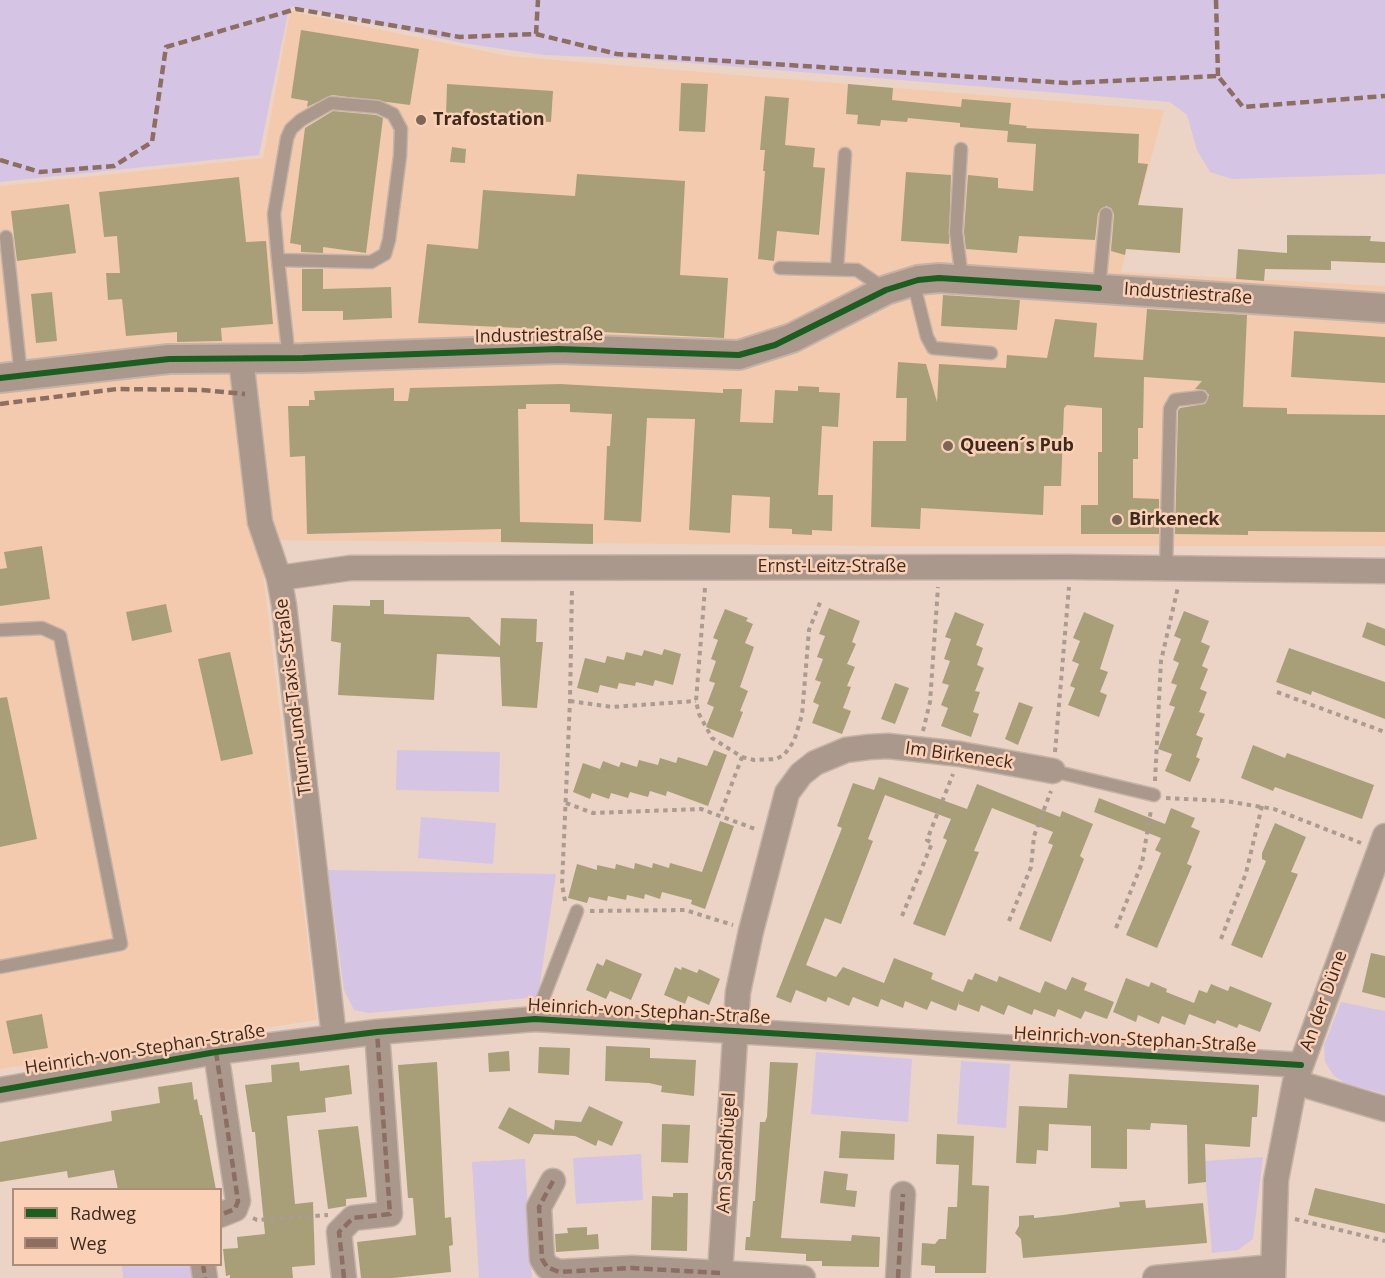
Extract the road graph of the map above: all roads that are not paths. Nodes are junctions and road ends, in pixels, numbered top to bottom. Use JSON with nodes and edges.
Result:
{"nodes":[{"id":1,"x":961,"y":149,"type":"dead end"},
{"id":2,"x":845,"y":154,"type":"dead end"},
{"id":3,"x":1106,"y":214,"type":"dead end"},
{"id":4,"x":6,"y":237,"type":"dead end"},
{"id":5,"x":278,"y":260,"type":"junction"},
{"id":6,"x":780,"y":268,"type":"dead end"},
{"id":7,"x":837,"y":269,"type":"junction"},
{"id":8,"x":962,"y":279,"type":"junction"},
{"id":9,"x":914,"y":281,"type":"junction"},
{"id":10,"x":1099,"y":288,"type":"junction"},
{"id":11,"x":886,"y":290,"type":"junction"},
{"id":12,"x":1385,"y":308,"type":"edge"},
{"id":13,"x":991,"y":353,"type":"dead end"},
{"id":14,"x":241,"y":359,"type":"junction"},
{"id":15,"x":289,"y":359,"type":"junction"},
{"id":16,"x":11,"y":377,"type":"edge"},
{"id":17,"x":1201,"y":397,"type":"dead end"},
{"id":18,"x":1175,"y":569,"type":"junction"},
{"id":19,"x":1385,"y":571,"type":"edge"},
{"id":20,"x":279,"y":578,"type":"junction"},
{"id":21,"x":0,"y":630,"type":"edge"},
{"id":22,"x":1056,"y":772,"type":"joint"},
{"id":23,"x":1154,"y":795,"type":"road end"},
{"id":24,"x":1382,"y":843,"type":"edge"},
{"id":25,"x":578,"y":911,"type":"road end"},
{"id":26,"x":0,"y":967,"type":"edge"},
{"id":27,"x":535,"y":1019,"type":"junction"},
{"id":28,"x":377,"y":1032,"type":"junction"},
{"id":29,"x":734,"y":1032,"type":"junction"},
{"id":30,"x":334,"y":1037,"type":"junction"},
{"id":31,"x":216,"y":1052,"type":"junction"},
{"id":32,"x":1298,"y":1074,"type":"junction"},
{"id":33,"x":0,"y":1090,"type":"edge"},
{"id":34,"x":1385,"y":1109,"type":"edge"},
{"id":35,"x":553,"y":1181,"type":"dead end"},
{"id":36,"x":903,"y":1194,"type":"dead end"},
{"id":37,"x":228,"y":1212,"type":"edge"},
{"id":38,"x":720,"y":1273,"type":"junction"},
{"id":39,"x":1273,"y":1273,"type":"edge"},
{"id":40,"x":344,"y":1278,"type":"edge"},
{"id":41,"x":803,"y":1278,"type":"edge"},
{"id":42,"x":898,"y":1278,"type":"edge"},
{"id":43,"x":1155,"y":1278,"type":"edge"}],
"edges":[{"from":1,"to":8,"type":"lane"},
{"from":2,"to":7,"type":"lane"},
{"from":3,"to":10,"type":"lane"},
{"from":4,"to":16,"type":"lane"},
{"from":5,"to":5,"type":"lane"},
{"from":5,"to":15,"type":"lane"},
{"from":6,"to":7,"type":"lane"},
{"from":7,"to":11,"type":"lane"},
{"from":8,"to":9,"type":"street","name":"Industriestraße"},
{"from":8,"to":10,"type":"street","name":"Industriestraße"},
{"from":9,"to":11,"type":"street","name":"Industriestraße"},
{"from":9,"to":13,"type":"lane"},
{"from":10,"to":12,"type":"street","name":"Industriestraße"},
{"from":11,"to":15,"type":"street","name":"Industriestraße"},
{"from":14,"to":15,"type":"street","name":"Industriestraße"},
{"from":14,"to":16,"type":"street","name":"Industriestraße"},
{"from":14,"to":20,"type":"street","name":"Thurn-und-Taxis-Straße"},
{"from":17,"to":18,"type":"lane"},
{"from":18,"to":19,"type":"street","name":"Ernst-Leitz-Straße"},
{"from":18,"to":20,"type":"street","name":"Ernst-Leitz-Straße"},
{"from":20,"to":30,"type":"street","name":"Thurn-und-Taxis-Straße"},
{"from":21,"to":26,"type":"lane"},
{"from":22,"to":23,"type":"lane","name":"Im Birkeneck"},
{"from":22,"to":29,"type":"street","name":"Im Birkeneck"},
{"from":24,"to":32,"type":"street","name":"An der Düne"},
{"from":25,"to":27,"type":"lane"},
{"from":27,"to":28,"type":"street","name":"Heinrich-von-Stephan-Straße"},
{"from":27,"to":29,"type":"street","name":"Heinrich-von-Stephan-Straße"},
{"from":28,"to":30,"type":"street","name":"Heinrich-von-Stephan-Straße"},
{"from":28,"to":40,"type":"street"},
{"from":29,"to":32,"type":"street","name":"Heinrich-von-Stephan-Straße"},
{"from":29,"to":38,"type":"street","name":"Am Sandhügel"},
{"from":30,"to":31,"type":"street","name":"Heinrich-von-Stephan-Straße"},
{"from":31,"to":33,"type":"street","name":"Heinrich-von-Stephan-Straße"},
{"from":31,"to":37,"type":"street"},
{"from":32,"to":34,"type":"street","name":"Heinrich-von-Stephan-Straße"},
{"from":32,"to":39,"type":"street","name":"An der Düne"},
{"from":35,"to":38,"type":"street"},
{"from":36,"to":42,"type":"street"},
{"from":38,"to":41,"type":"street"},
{"from":39,"to":43,"type":"street"}]}
